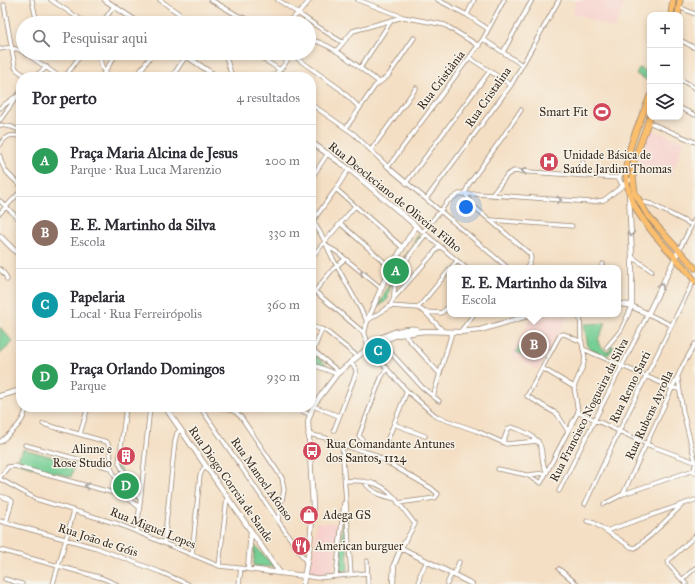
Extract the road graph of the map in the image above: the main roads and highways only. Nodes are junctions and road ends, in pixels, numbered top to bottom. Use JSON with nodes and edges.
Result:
{"nodes":[{"id":1,"x":673,"y":0,"type":"edge"},
{"id":2,"x":680,"y":0,"type":"edge"},
{"id":3,"x":671,"y":12,"type":"edge"},
{"id":4,"x":678,"y":12,"type":"edge"},
{"id":5,"x":647,"y":104,"type":"edge"},
{"id":6,"x":649,"y":120,"type":"edge"},
{"id":7,"x":695,"y":268,"type":"edge"},
{"id":8,"x":695,"y":281,"type":"edge"}],
"edges":[{"from":1,"to":3,"type":"main road"},
{"from":2,"to":4,"type":"main road"},
{"from":5,"to":8,"type":"main road"},
{"from":6,"to":7,"type":"main road"}]}
